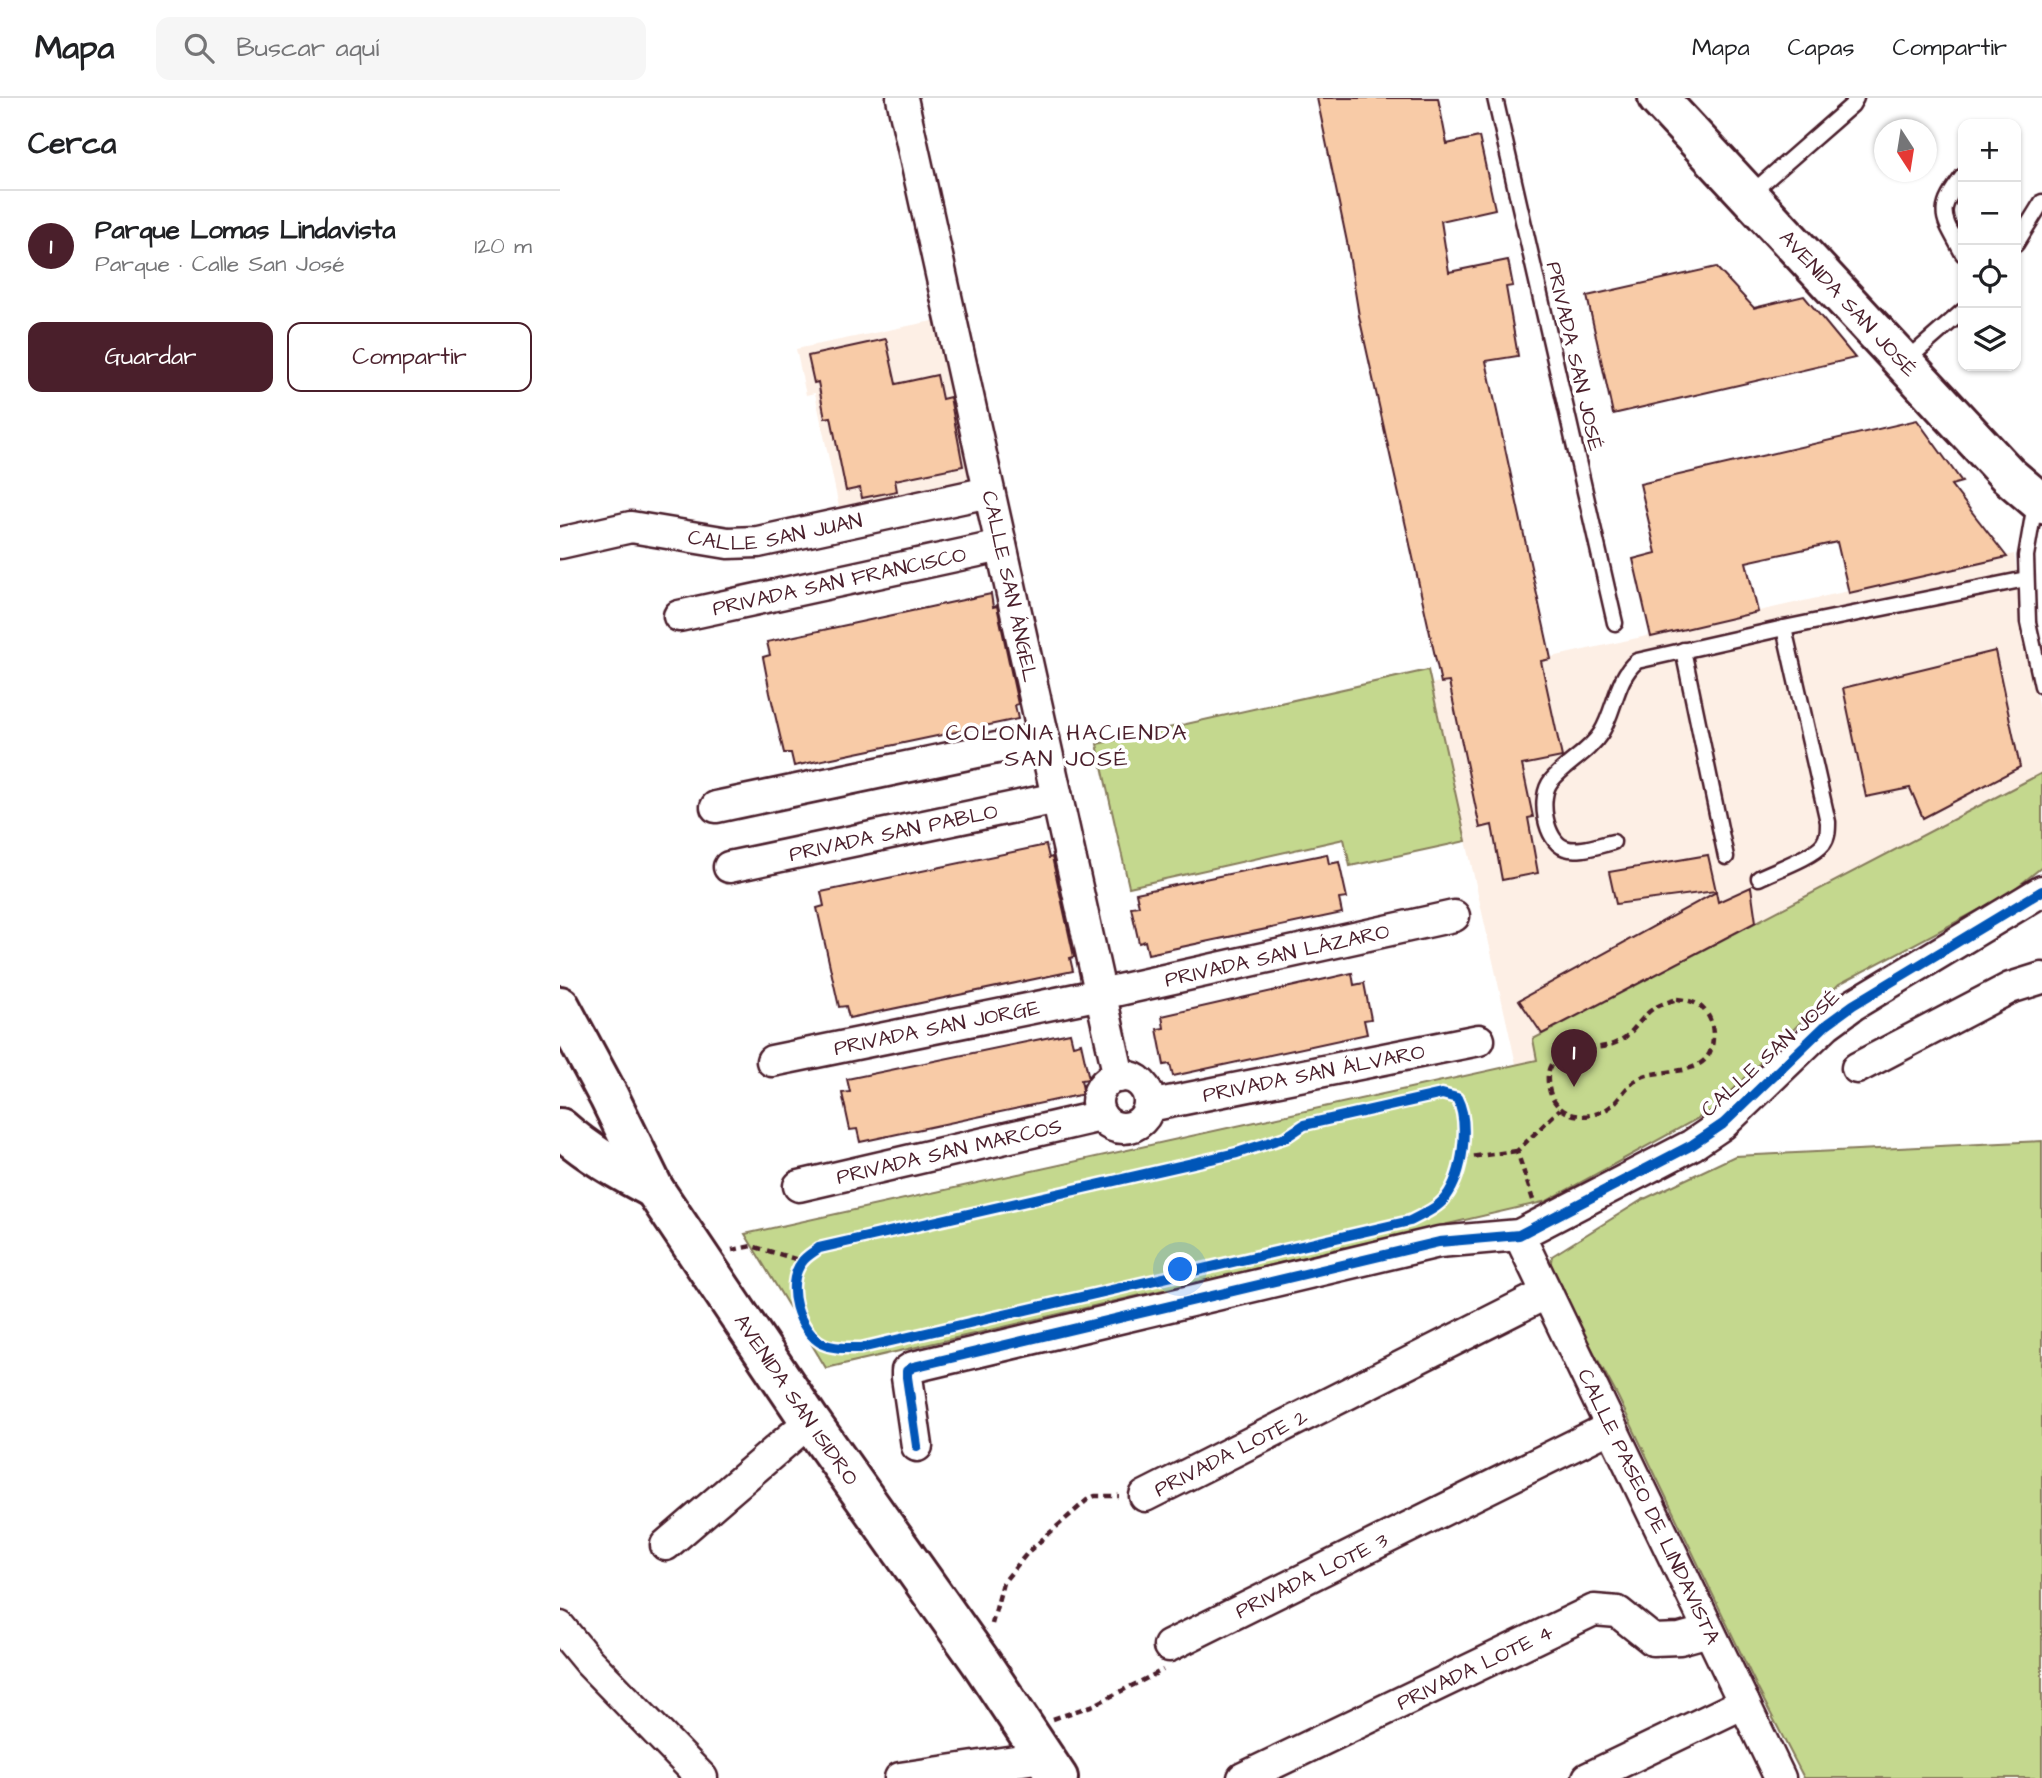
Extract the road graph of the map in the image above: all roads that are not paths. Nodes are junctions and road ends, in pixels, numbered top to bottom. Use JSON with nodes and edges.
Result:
{"nodes":[{"id":1,"x":902,"y":98,"type":"edge"},
{"id":2,"x":1495,"y":98,"type":"edge"},
{"id":3,"x":1856,"y":98,"type":"edge"},
{"id":4,"x":1666,"y":101,"type":"edge"},
{"id":5,"x":1958,"y":182,"type":"edge"},
{"id":6,"x":1748,"y":197,"type":"junction"},
{"id":7,"x":2042,"y":202,"type":"edge"},
{"id":8,"x":2021,"y":236,"type":"edge"},
{"id":9,"x":1958,"y":245,"type":"edge"},
{"id":10,"x":1958,"y":315,"type":"edge"},
{"id":11,"x":1903,"y":363,"type":"junction"},
{"id":12,"x":989,"y":492,"type":"junction"},
{"id":13,"x":2039,"y":501,"type":"edge"},
{"id":14,"x":560,"y":543,"type":"edge"},
{"id":15,"x":1002,"y":546,"type":"junction"},
{"id":16,"x":2026,"y":579,"type":"junction"},
{"id":17,"x":679,"y":616,"type":"dead end"},
{"id":18,"x":1615,"y":622,"type":"dead end"},
{"id":19,"x":1784,"y":628,"type":"junction"},
{"id":20,"x":1683,"y":650,"type":"junction"},
{"id":21,"x":2042,"y":687,"type":"edge"},
{"id":22,"x":1044,"y":738,"type":"junction"},
{"id":23,"x":1057,"y":798,"type":"junction"},
{"id":24,"x":716,"y":807,"type":"dead end"},
{"id":25,"x":1613,"y":842,"type":"dead end"},
{"id":26,"x":1726,"y":857,"type":"dead end"},
{"id":27,"x":729,"y":867,"type":"dead end"},
{"id":28,"x":1759,"y":878,"type":"dead end"},
{"id":29,"x":2042,"y":891,"type":"edge"},
{"id":30,"x":1454,"y":916,"type":"dead end"},
{"id":31,"x":2042,"y":978,"type":"edge"},
{"id":32,"x":1101,"y":994,"type":"junction"},
{"id":33,"x":566,"y":1031,"type":"edge"},
{"id":34,"x":1479,"y":1040,"type":"dead end"},
{"id":35,"x":772,"y":1061,"type":"dead end"},
{"id":36,"x":1857,"y":1068,"type":"dead end"},
{"id":37,"x":1119,"y":1077,"type":"junction"},
{"id":38,"x":1149,"y":1106,"type":"junction"},
{"id":39,"x":1101,"y":1115,"type":"junction"},
{"id":40,"x":560,"y":1128,"type":"edge"},
{"id":41,"x":799,"y":1186,"type":"dead end"},
{"id":42,"x":654,"y":1189,"type":"junction"},
{"id":43,"x":1530,"y":1229,"type":"junction"},
{"id":44,"x":1547,"y":1293,"type":"junction"},
{"id":45,"x":810,"y":1421,"type":"junction"},
{"id":46,"x":1611,"y":1427,"type":"junction"},
{"id":47,"x":917,"y":1446,"type":"dead end"},
{"id":48,"x":1145,"y":1496,"type":"road end"},
{"id":49,"x":666,"y":1545,"type":"dead end"},
{"id":50,"x":560,"y":1627,"type":"edge"},
{"id":51,"x":1709,"y":1630,"type":"junction"},
{"id":52,"x":1169,"y":1646,"type":"road end"},
{"id":53,"x":1744,"y":1703,"type":"junction"},
{"id":54,"x":1042,"y":1755,"type":"edge"},
{"id":55,"x":702,"y":1778,"type":"edge"},
{"id":56,"x":900,"y":1778,"type":"edge"},
{"id":57,"x":1242,"y":1778,"type":"edge"},
{"id":58,"x":1588,"y":1778,"type":"edge"},
{"id":59,"x":1780,"y":1778,"type":"edge"}],
"edges":[{"from":1,"to":12,"type":"street","name":"CALLE SAN ÁNGEL"},
{"from":2,"to":18,"type":"lane","name":"PRIVADA SAN JOSÉ"},
{"from":3,"to":6,"type":"lane"},
{"from":4,"to":6,"type":"street","name":"AVENIDA SAN JOSÉ"},
{"from":5,"to":9,"type":"lane"},
{"from":6,"to":11,"type":"street","name":"AVENIDA SAN JOSÉ"},
{"from":7,"to":8,"type":"lane"},
{"from":10,"to":11,"type":"lane"},
{"from":11,"to":13,"type":"street","name":"AVENIDA SAN JOSÉ"},
{"from":12,"to":14,"type":"street","name":"CALLE SAN JUAN"},
{"from":12,"to":15,"type":"street","name":"CALLE SAN ÁNGEL"},
{"from":13,"to":16,"type":"lane"},
{"from":15,"to":17,"type":"street","name":"PRIVADA SAN FRANCISCO"},
{"from":15,"to":22,"type":"street","name":"CALLE SAN ÁNGEL"},
{"from":16,"to":19,"type":"lane"},
{"from":16,"to":21,"type":"lane"},
{"from":19,"to":20,"type":"lane"},
{"from":19,"to":28,"type":"lane"},
{"from":20,"to":25,"type":"lane"},
{"from":20,"to":26,"type":"lane"},
{"from":22,"to":23,"type":"street","name":"CALLE SAN ÁNGEL"},
{"from":22,"to":24,"type":"street"},
{"from":23,"to":27,"type":"street","name":"PRIVADA SAN PABLO"},
{"from":23,"to":32,"type":"street","name":"CALLE SAN ÁNGEL"},
{"from":29,"to":43,"type":"street","name":"CALLE SAN JOSÉ"},
{"from":30,"to":32,"type":"street","name":"PRIVADA SAN LÁZARO"},
{"from":31,"to":36,"type":"street"},
{"from":32,"to":35,"type":"street","name":"PRIVADA SAN JORGE"},
{"from":32,"to":37,"type":"street","name":"CALLE SAN ÁNGEL"},
{"from":33,"to":42,"type":"street","name":"AVENIDA SAN ISIDRO"},
{"from":34,"to":38,"type":"street","name":"PRIVADA SAN ÁLVARO"},
{"from":37,"to":38,"type":"street"},
{"from":37,"to":39,"type":"street"},
{"from":38,"to":39,"type":"street"},
{"from":39,"to":41,"type":"street","name":"PRIVADA SAN MARCOS"},
{"from":40,"to":42,"type":"street"},
{"from":42,"to":45,"type":"street","name":"AVENIDA SAN ISIDRO"},
{"from":43,"to":44,"type":"street","name":"CALLE PASEO DE LINDAVISTA"},
{"from":43,"to":47,"type":"street"},
{"from":44,"to":46,"type":"street","name":"CALLE PASEO DE LINDAVISTA"},
{"from":44,"to":48,"type":"street","name":"PRIVADA LOTE 2"},
{"from":45,"to":49,"type":"street"},
{"from":45,"to":54,"type":"street","name":"AVENIDA SAN ISIDRO"},
{"from":46,"to":51,"type":"street","name":"CALLE PASEO DE LINDAVISTA"},
{"from":46,"to":52,"type":"street","name":"PRIVADA LOTE 3"},
{"from":50,"to":55,"type":"street"},
{"from":51,"to":53,"type":"street","name":"CALLE PASEO DE LINDAVISTA"},
{"from":51,"to":57,"type":"street","name":"PRIVADA LOTE 4"},
{"from":53,"to":58,"type":"street"},
{"from":53,"to":59,"type":"street","name":"CALLE PASEO DE LINDAVISTA"},
{"from":54,"to":56,"type":"street"}]}
